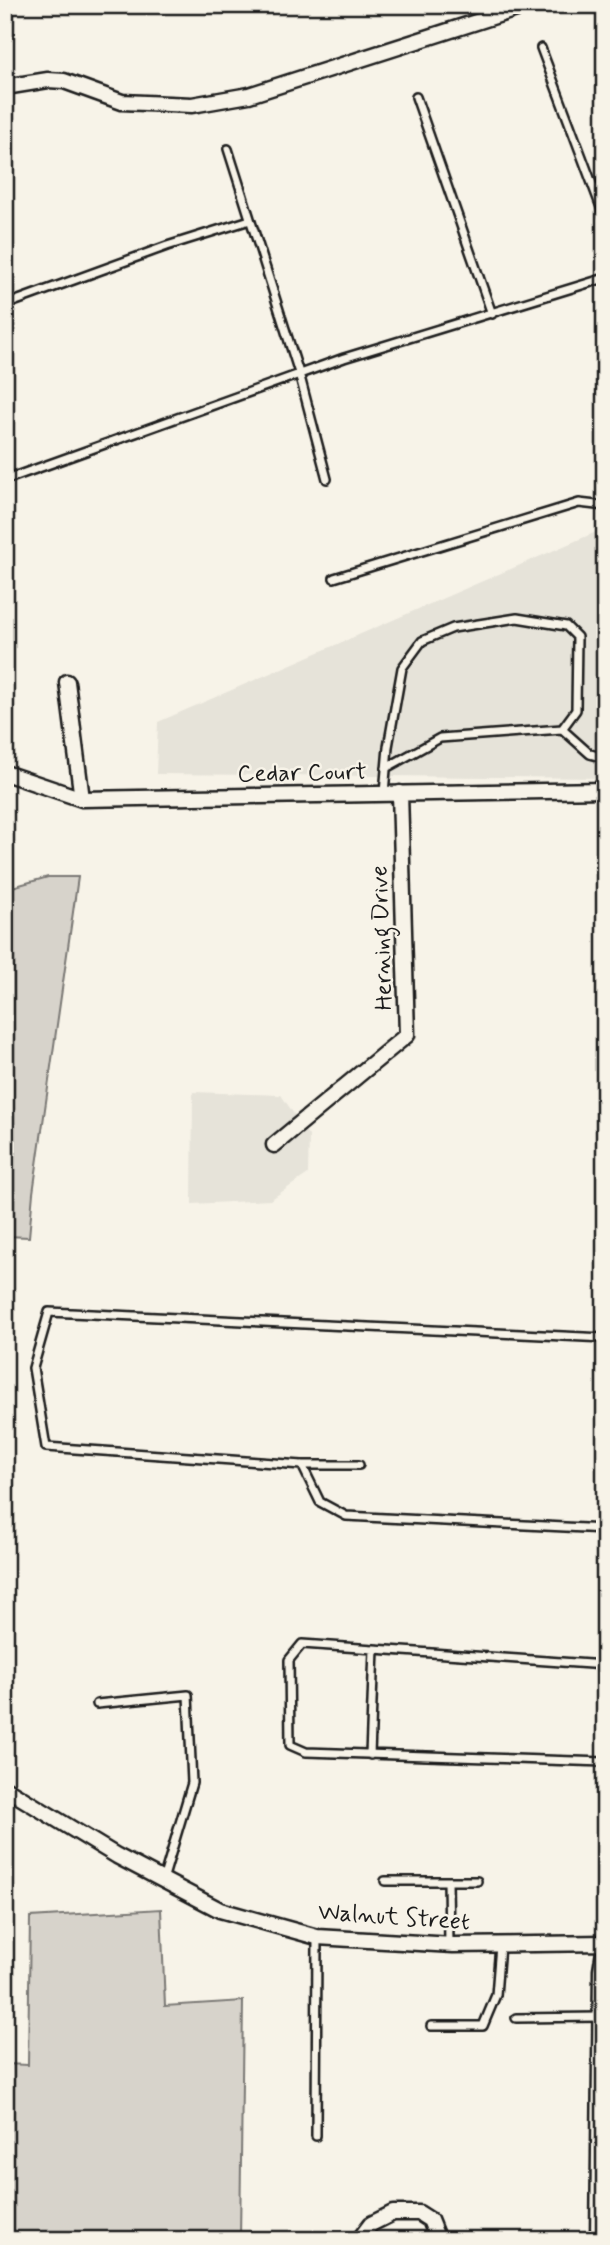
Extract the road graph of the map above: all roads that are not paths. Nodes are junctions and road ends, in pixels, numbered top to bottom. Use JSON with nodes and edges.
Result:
{"nodes":[{"id":1,"x":529,"y":5,"type":"edge"},
{"id":2,"x":541,"y":48,"type":"dead end"},
{"id":3,"x":5,"y":87,"type":"edge"},
{"id":4,"x":416,"y":97,"type":"dead end"},
{"id":5,"x":228,"y":149,"type":"dead end"},
{"id":6,"x":605,"y":218,"type":"edge"},
{"id":7,"x":250,"y":220,"type":"junction"},
{"id":8,"x":605,"y":278,"type":"edge"},
{"id":9,"x":5,"y":305,"type":"edge"},
{"id":10,"x":492,"y":314,"type":"junction"},
{"id":11,"x":299,"y":373,"type":"junction"},
{"id":12,"x":327,"y":479,"type":"dead end"},
{"id":13,"x":5,"y":480,"type":"edge"},
{"id":14,"x":605,"y":506,"type":"edge"},
{"id":15,"x":334,"y":578,"type":"dead end"},
{"id":16,"x":67,"y":682,"type":"dead end"},
{"id":17,"x":562,"y":729,"type":"junction"},
{"id":18,"x":605,"y":758,"type":"edge"},
{"id":19,"x":386,"y":768,"type":"junction"},
{"id":20,"x":5,"y":773,"type":"edge"},
{"id":21,"x":605,"y":790,"type":"edge"},
{"id":22,"x":384,"y":793,"type":"junction"},
{"id":23,"x":400,"y":793,"type":"junction"},
{"id":24,"x":82,"y":799,"type":"junction"},
{"id":25,"x":274,"y":1145,"type":"dead end"},
{"id":26,"x":605,"y":1338,"type":"edge"},
{"id":27,"x":302,"y":1465,"type":"junction"},
{"id":28,"x":359,"y":1465,"type":"dead end"},
{"id":29,"x":605,"y":1529,"type":"edge"},
{"id":30,"x":374,"y":1649,"type":"junction"},
{"id":31,"x":605,"y":1665,"type":"edge"},
{"id":32,"x":97,"y":1704,"type":"dead end"},
{"id":33,"x":370,"y":1755,"type":"junction"},
{"id":34,"x":605,"y":1762,"type":"edge"},
{"id":35,"x":5,"y":1788,"type":"edge"},
{"id":36,"x":163,"y":1881,"type":"junction"},
{"id":37,"x":385,"y":1881,"type":"dead end"},
{"id":38,"x":448,"y":1881,"type":"junction"},
{"id":39,"x":477,"y":1881,"type":"dead end"},
{"id":40,"x":317,"y":1937,"type":"junction"},
{"id":41,"x":449,"y":1944,"type":"junction"},
{"id":42,"x":500,"y":1944,"type":"junction"},
{"id":43,"x":605,"y":1945,"type":"edge"},
{"id":44,"x":601,"y":2017,"type":"junction"},
{"id":45,"x":516,"y":2018,"type":"dead end"},
{"id":46,"x":431,"y":2026,"type":"dead end"},
{"id":47,"x":603,"y":2081,"type":"edge"},
{"id":48,"x":316,"y":2136,"type":"dead end"},
{"id":49,"x":359,"y":2240,"type":"edge"},
{"id":50,"x":438,"y":2240,"type":"edge"},
{"id":51,"x":598,"y":2240,"type":"edge"}],
"edges":[{"from":1,"to":3,"type":"street"},
{"from":2,"to":6,"type":"lane"},
{"from":4,"to":10,"type":"lane"},
{"from":5,"to":7,"type":"lane"},
{"from":7,"to":9,"type":"lane"},
{"from":7,"to":11,"type":"lane"},
{"from":8,"to":10,"type":"lane"},
{"from":10,"to":11,"type":"lane"},
{"from":11,"to":12,"type":"lane"},
{"from":11,"to":13,"type":"lane"},
{"from":14,"to":15,"type":"lane"},
{"from":16,"to":24,"type":"street"},
{"from":17,"to":18,"type":"lane"},
{"from":17,"to":19,"type":"lane"},
{"from":17,"to":19,"type":"lane"},
{"from":19,"to":22,"type":"lane"},
{"from":20,"to":24,"type":"street","name":"Cedar Court"},
{"from":21,"to":23,"type":"street","name":"Cedar Court"},
{"from":22,"to":23,"type":"street","name":"Cedar Court"},
{"from":22,"to":24,"type":"street","name":"Cedar Court"},
{"from":23,"to":25,"type":"street","name":"Herning Drive"},
{"from":26,"to":27,"type":"lane"},
{"from":27,"to":28,"type":"lane"},
{"from":27,"to":29,"type":"lane"},
{"from":30,"to":31,"type":"lane"},
{"from":30,"to":33,"type":"lane"},
{"from":30,"to":33,"type":"lane"},
{"from":32,"to":36,"type":"lane"},
{"from":33,"to":34,"type":"lane"},
{"from":35,"to":36,"type":"street","name":"Walnut Street"},
{"from":36,"to":40,"type":"street","name":"Walnut Street"},
{"from":37,"to":38,"type":"lane"},
{"from":38,"to":39,"type":"lane"},
{"from":38,"to":41,"type":"lane"},
{"from":40,"to":41,"type":"street","name":"Walnut Street"},
{"from":40,"to":48,"type":"lane"},
{"from":41,"to":42,"type":"street","name":"Walnut Street"},
{"from":42,"to":43,"type":"street","name":"Walnut Street"},
{"from":42,"to":46,"type":"lane"},
{"from":43,"to":44,"type":"street"},
{"from":44,"to":45,"type":"lane"},
{"from":44,"to":47,"type":"street"},
{"from":47,"to":51,"type":"street"},
{"from":49,"to":50,"type":"street"}]}
